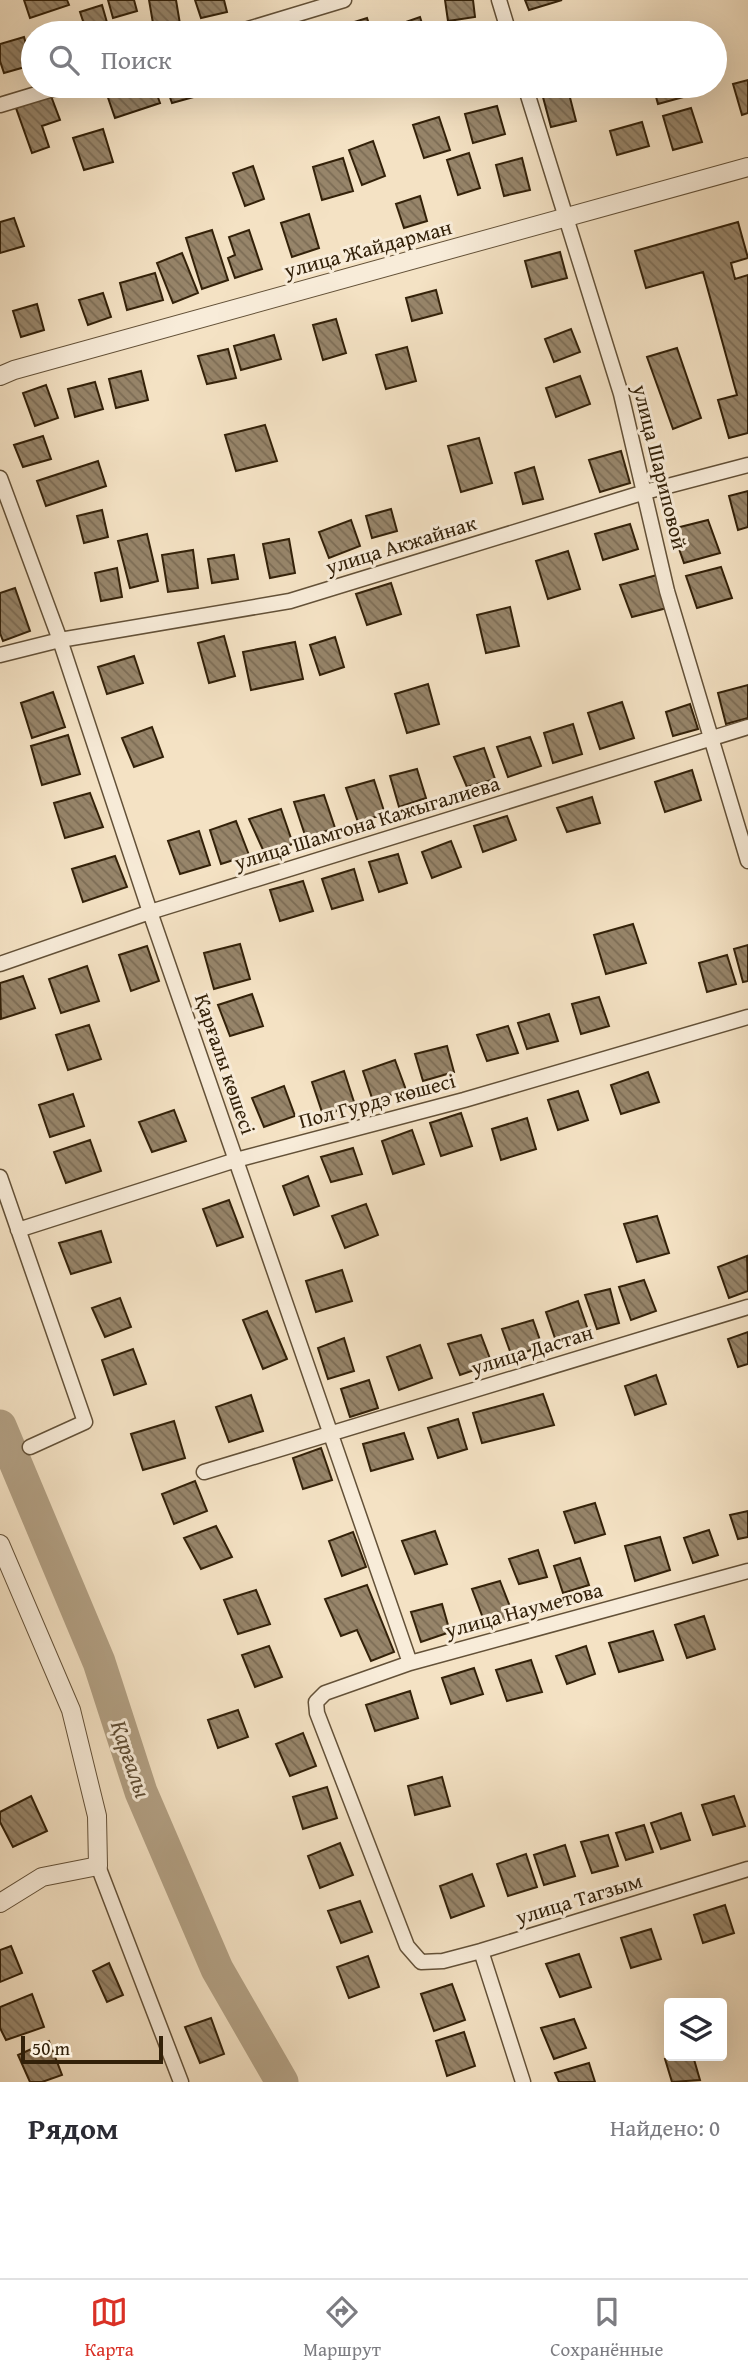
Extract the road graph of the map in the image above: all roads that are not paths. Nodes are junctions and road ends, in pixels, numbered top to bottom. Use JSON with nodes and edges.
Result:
{"nodes":[{"id":1,"x":344,"y":0,"type":"edge"},
{"id":2,"x":499,"y":0,"type":"edge"},
{"id":3,"x":275,"y":21,"type":"edge"},
{"id":4,"x":505,"y":21,"type":"edge"},
{"id":5,"x":23,"y":98,"type":"edge"},
{"id":6,"x":529,"y":98,"type":"edge"},
{"id":7,"x":0,"y":105,"type":"edge"},
{"id":8,"x":748,"y":167,"type":"edge"},
{"id":9,"x":567,"y":218,"type":"junction"},
{"id":10,"x":0,"y":376,"type":"edge"},
{"id":11,"x":748,"y":465,"type":"edge"},
{"id":12,"x":0,"y":478,"type":"edge"},
{"id":13,"x":645,"y":492,"type":"junction"},
{"id":14,"x":60,"y":640,"type":"junction"},
{"id":15,"x":0,"y":655,"type":"edge"},
{"id":16,"x":748,"y":727,"type":"edge"},
{"id":17,"x":712,"y":738,"type":"junction"},
{"id":18,"x":748,"y":861,"type":"edge"},
{"id":19,"x":150,"y":912,"type":"junction"},
{"id":20,"x":0,"y":964,"type":"edge"},
{"id":21,"x":748,"y":1017,"type":"edge"},
{"id":22,"x":236,"y":1160,"type":"junction"},
{"id":23,"x":0,"y":1177,"type":"edge"},
{"id":24,"x":18,"y":1230,"type":"junction"},
{"id":25,"x":748,"y":1307,"type":"edge"},
{"id":26,"x":329,"y":1433,"type":"junction"},
{"id":27,"x":30,"y":1447,"type":"dead end"},
{"id":28,"x":204,"y":1472,"type":"dead end"},
{"id":29,"x":0,"y":1544,"type":"edge"},
{"id":30,"x":748,"y":1571,"type":"edge"},
{"id":31,"x":410,"y":1663,"type":"junction"},
{"id":32,"x":98,"y":1866,"type":"junction"},
{"id":33,"x":748,"y":1869,"type":"edge"},
{"id":34,"x":0,"y":1903,"type":"edge"},
{"id":35,"x":481,"y":1951,"type":"junction"},
{"id":36,"x":421,"y":1962,"type":"joint"},
{"id":37,"x":181,"y":2082,"type":"edge"},
{"id":38,"x":523,"y":2082,"type":"edge"}],
"edges":[{"from":1,"to":3,"type":"street"},
{"from":2,"to":4,"type":"street"},
{"from":5,"to":7,"type":"street"},
{"from":6,"to":9,"type":"street","name":"улица Шариповой"},
{"from":8,"to":9,"type":"street","name":"улица Жайдарман"},
{"from":9,"to":10,"type":"street","name":"улица Жайдарман"},
{"from":9,"to":13,"type":"street","name":"улица Шариповой"},
{"from":11,"to":13,"type":"street","name":"улица Акжайнак"},
{"from":12,"to":14,"type":"street","name":"Қарғалы көшесі"},
{"from":13,"to":14,"type":"street","name":"улица Акжайнак"},
{"from":13,"to":17,"type":"street","name":"улица Шариповой"},
{"from":14,"to":15,"type":"street","name":"улица Акжайнак"},
{"from":14,"to":19,"type":"street","name":"Қарғалы көшесі"},
{"from":16,"to":17,"type":"street","name":"улица Шамгона Кажыгалиева"},
{"from":17,"to":18,"type":"street","name":"улица Шариповой"},
{"from":17,"to":19,"type":"street","name":"улица Шамгона Кажыгалиева"},
{"from":19,"to":20,"type":"street","name":"улица Шамгона Кажыгалиева"},
{"from":19,"to":22,"type":"street","name":"Қарғалы көшесі"},
{"from":21,"to":22,"type":"street","name":"Пол Гурдэ көшесі"},
{"from":22,"to":24,"type":"street","name":"Пол Гурдэ көшесі"},
{"from":22,"to":26,"type":"street","name":"Қарғалы көшесі"},
{"from":23,"to":24,"type":"street"},
{"from":24,"to":27,"type":"street"},
{"from":25,"to":26,"type":"street","name":"улица Дастан"},
{"from":26,"to":28,"type":"street","name":"улица Дастан"},
{"from":26,"to":31,"type":"street","name":"Қарғалы көшесі"},
{"from":29,"to":32,"type":"street"},
{"from":30,"to":31,"type":"street","name":"улица Науметова"},
{"from":31,"to":36,"type":"street","name":"улица Науметова"},
{"from":32,"to":34,"type":"street"},
{"from":32,"to":37,"type":"street"},
{"from":33,"to":35,"type":"street","name":"улица Тагзым"},
{"from":35,"to":36,"type":"street","name":"улица Тагзым"},
{"from":35,"to":38,"type":"street"}]}
